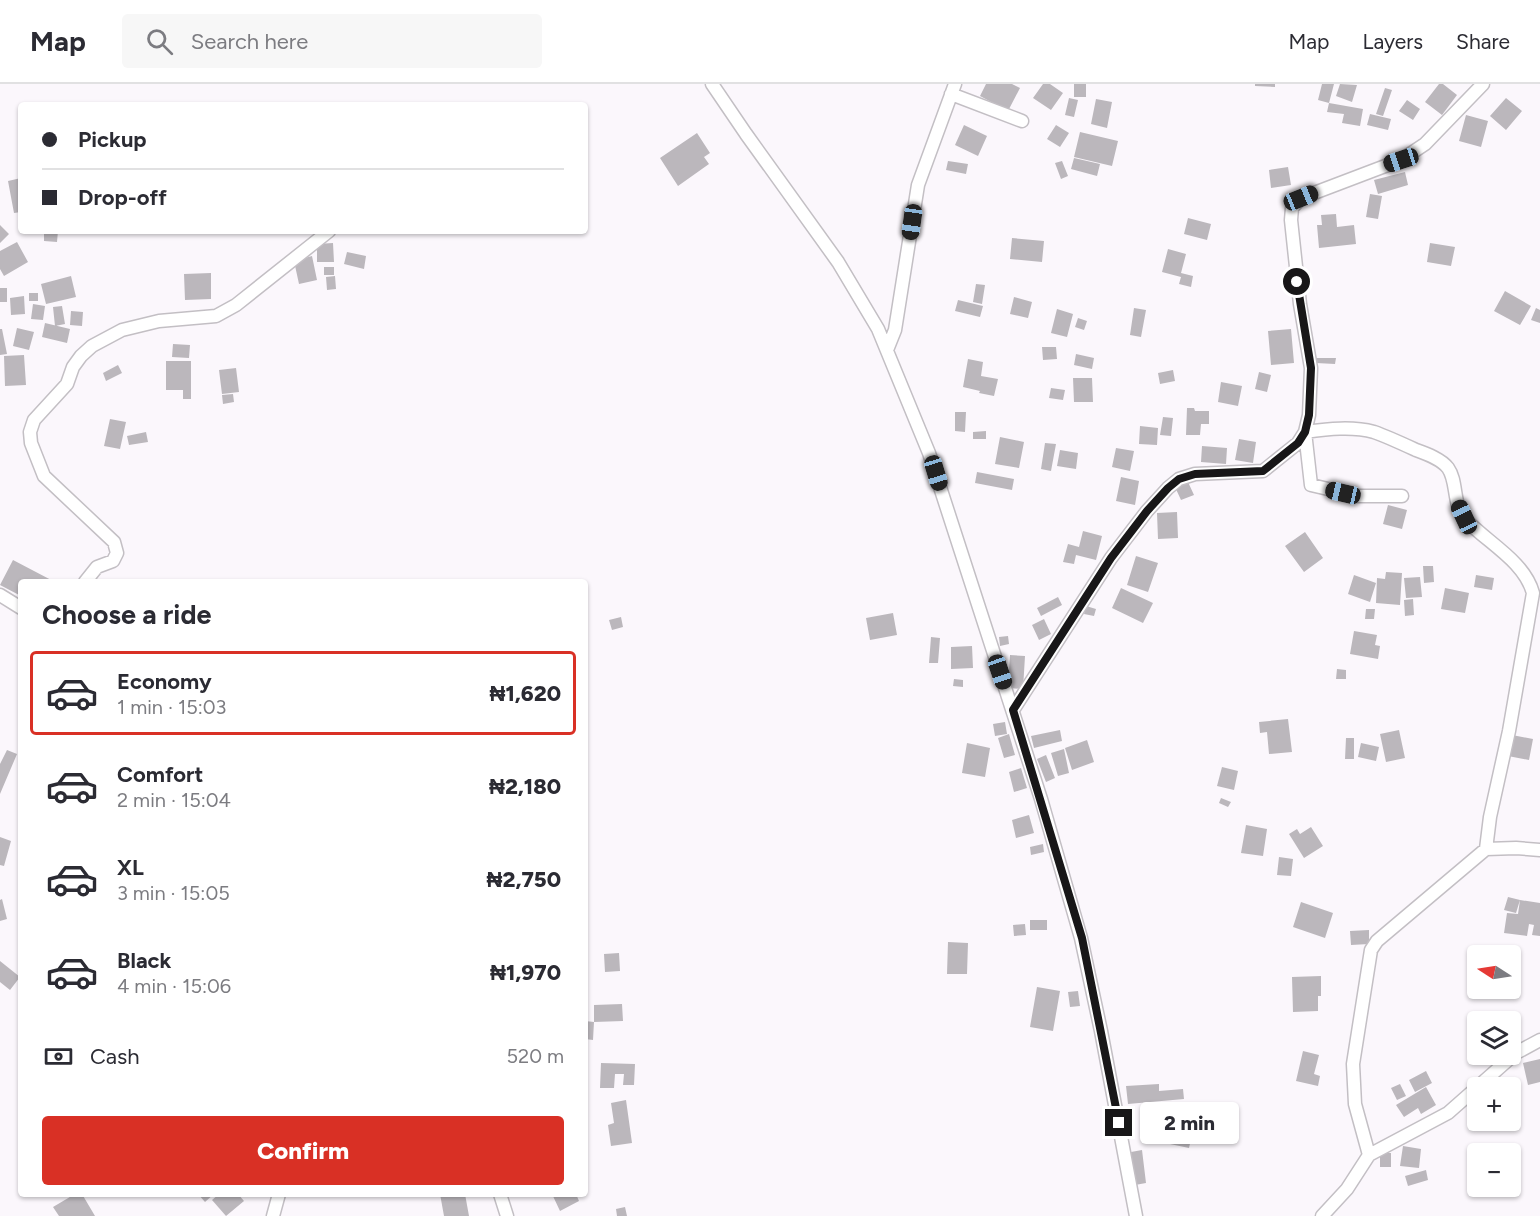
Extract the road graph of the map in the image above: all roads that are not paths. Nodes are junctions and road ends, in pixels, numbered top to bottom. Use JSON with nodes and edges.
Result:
{"nodes":[{"id":1,"x":712,"y":84,"type":"edge"},
{"id":2,"x":1484,"y":84,"type":"edge"},
{"id":3,"x":953,"y":89,"type":"edge"},
{"id":4,"x":1022,"y":121,"type":"dead end"},
{"id":5,"x":325,"y":234,"type":"edge"},
{"id":6,"x":886,"y":350,"type":"junction"},
{"id":7,"x":1305,"y":432,"type":"junction"},
{"id":8,"x":1402,"y":496,"type":"dead end"},
{"id":9,"x":88,"y":579,"type":"edge"},
{"id":10,"x":0,"y":595,"type":"edge"},
{"id":11,"x":18,"y":606,"type":"edge"},
{"id":12,"x":1013,"y":710,"type":"junction"},
{"id":13,"x":1486,"y":849,"type":"junction"},
{"id":14,"x":1540,"y":850,"type":"edge"},
{"id":15,"x":1540,"y":1040,"type":"edge"},
{"id":16,"x":1369,"y":1155,"type":"junction"},
{"id":17,"x":278,"y":1197,"type":"edge"},
{"id":18,"x":501,"y":1197,"type":"edge"},
{"id":19,"x":273,"y":1216,"type":"edge"},
{"id":20,"x":507,"y":1216,"type":"edge"},
{"id":21,"x":1136,"y":1216,"type":"edge"},
{"id":22,"x":1322,"y":1216,"type":"edge"}],
"edges":[{"from":1,"to":6,"type":"street"},
{"from":2,"to":7,"type":"street"},
{"from":3,"to":4,"type":"street"},
{"from":3,"to":6,"type":"street"},
{"from":5,"to":9,"type":"street"},
{"from":6,"to":12,"type":"street"},
{"from":7,"to":8,"type":"street"},
{"from":7,"to":12,"type":"street"},
{"from":7,"to":13,"type":"street"},
{"from":10,"to":11,"type":"street"},
{"from":12,"to":21,"type":"street"},
{"from":13,"to":14,"type":"street"},
{"from":13,"to":16,"type":"street"},
{"from":15,"to":16,"type":"street"},
{"from":16,"to":22,"type":"street"},
{"from":17,"to":19,"type":"street"},
{"from":18,"to":20,"type":"street"}]}
